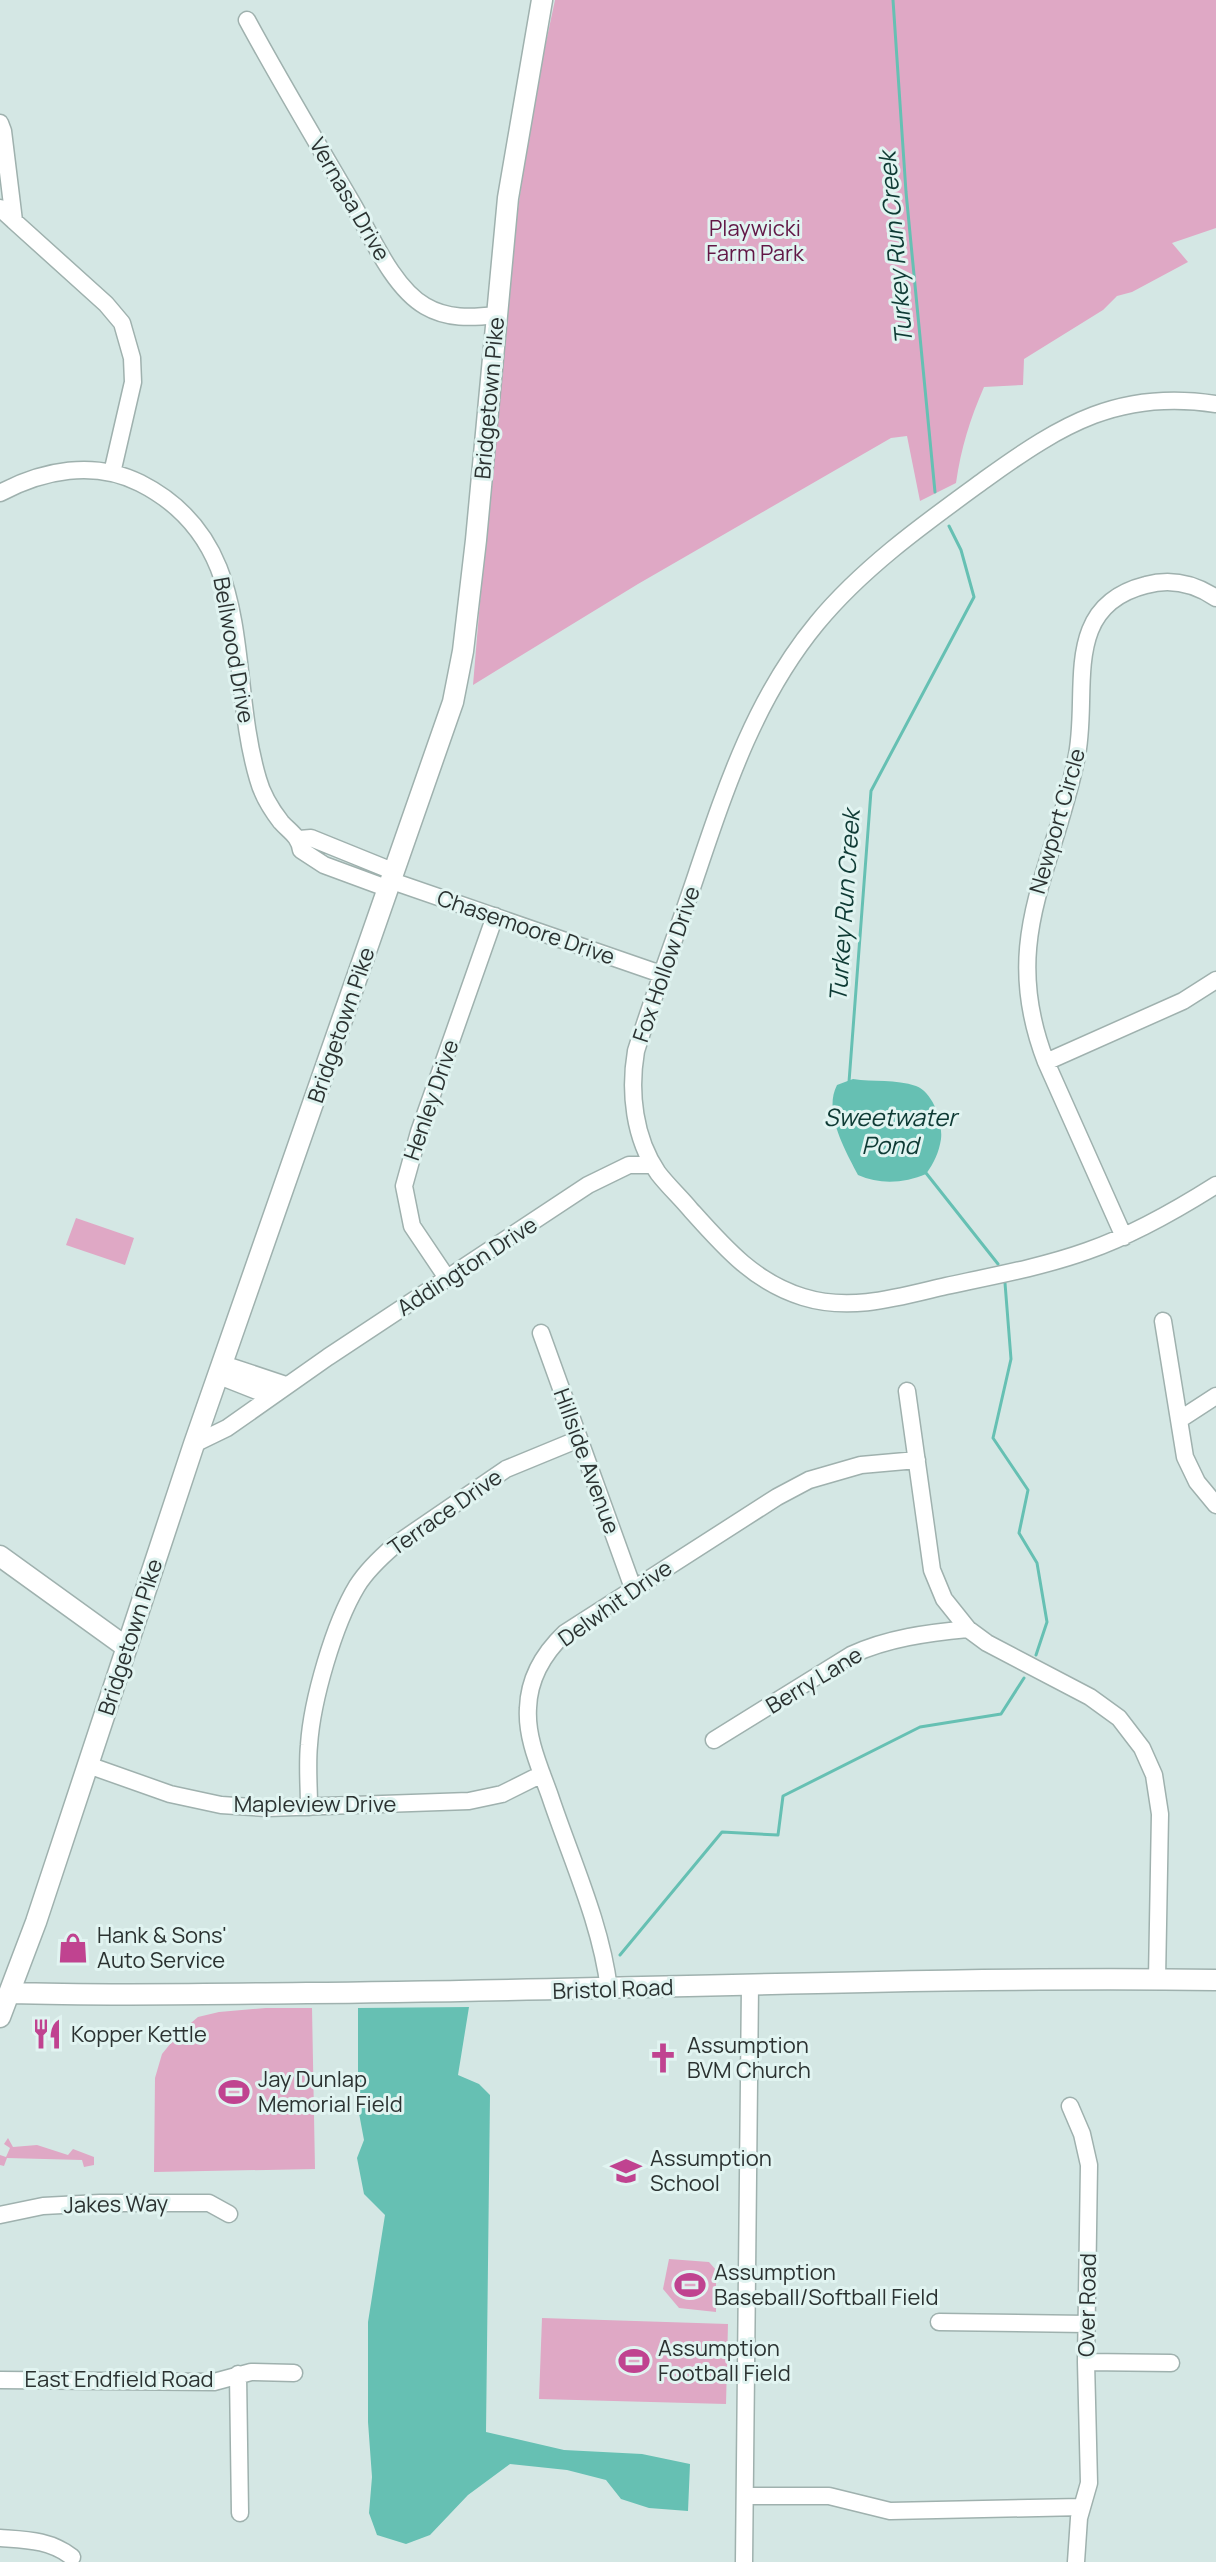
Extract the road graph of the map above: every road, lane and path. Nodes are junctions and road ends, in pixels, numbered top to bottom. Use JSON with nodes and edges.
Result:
{"nodes":[{"id":1,"x":542,"y":0,"type":"edge"},
{"id":2,"x":247,"y":20,"type":"dead end"},
{"id":3,"x":0,"y":123,"type":"edge"},
{"id":4,"x":0,"y":208,"type":"edge"},
{"id":5,"x":14,"y":221,"type":"junction"},
{"id":6,"x":496,"y":315,"type":"junction"},
{"id":7,"x":1216,"y":404,"type":"edge"},
{"id":8,"x":112,"y":473,"type":"junction"},
{"id":9,"x":0,"y":493,"type":"edge"},
{"id":10,"x":1216,"y":598,"type":"edge"},
{"id":11,"x":392,"y":881,"type":"junction"},
{"id":12,"x":495,"y":916,"type":"junction"},
{"id":13,"x":661,"y":974,"type":"junction"},
{"id":14,"x":1216,"y":980,"type":"edge"},
{"id":15,"x":1046,"y":1062,"type":"junction"},
{"id":16,"x":653,"y":1165,"type":"junction"},
{"id":17,"x":1216,"y":1185,"type":"edge"},
{"id":18,"x":1124,"y":1237,"type":"junction"},
{"id":19,"x":447,"y":1278,"type":"junction"},
{"id":20,"x":1163,"y":1321,"type":"dead end"},
{"id":21,"x":541,"y":1333,"type":"dead end"},
{"id":22,"x":221,"y":1370,"type":"junction"},
{"id":23,"x":288,"y":1385,"type":"junction"},
{"id":24,"x":907,"y":1391,"type":"dead end"},
{"id":25,"x":1216,"y":1396,"type":"edge"},
{"id":26,"x":1179,"y":1420,"type":"junction"},
{"id":27,"x":579,"y":1439,"type":"junction"},
{"id":28,"x":194,"y":1444,"type":"junction"},
{"id":29,"x":917,"y":1460,"type":"junction"},
{"id":30,"x":1216,"y":1505,"type":"edge"},
{"id":31,"x":0,"y":1556,"type":"edge"},
{"id":32,"x":633,"y":1588,"type":"junction"},
{"id":33,"x":968,"y":1629,"type":"junction"},
{"id":34,"x":126,"y":1647,"type":"junction"},
{"id":35,"x":714,"y":1740,"type":"dead end"},
{"id":36,"x":88,"y":1765,"type":"junction"},
{"id":37,"x":542,"y":1774,"type":"junction"},
{"id":38,"x":309,"y":1807,"type":"junction"},
{"id":39,"x":1157,"y":1979,"type":"junction"},
{"id":40,"x":1216,"y":1980,"type":"edge"},
{"id":41,"x":750,"y":1985,"type":"junction"},
{"id":42,"x":609,"y":1989,"type":"junction"},
{"id":43,"x":10,"y":1993,"type":"junction"},
{"id":44,"x":0,"y":2017,"type":"edge"},
{"id":45,"x":1070,"y":2106,"type":"dead end"},
{"id":46,"x":229,"y":2214,"type":"dead end"},
{"id":47,"x":0,"y":2215,"type":"edge"},
{"id":48,"x":939,"y":2322,"type":"dead end"},
{"id":49,"x":1087,"y":2324,"type":"junction"},
{"id":50,"x":1086,"y":2362,"type":"junction"},
{"id":51,"x":1171,"y":2363,"type":"dead end"},
{"id":52,"x":294,"y":2373,"type":"dead end"},
{"id":53,"x":238,"y":2374,"type":"junction"},
{"id":54,"x":0,"y":2380,"type":"edge"},
{"id":55,"x":745,"y":2496,"type":"junction"},
{"id":56,"x":1082,"y":2507,"type":"junction"},
{"id":57,"x":240,"y":2513,"type":"dead end"},
{"id":58,"x":0,"y":2538,"type":"edge"},
{"id":59,"x":72,"y":2557,"type":"dead end"},
{"id":60,"x":744,"y":2562,"type":"edge"},
{"id":61,"x":1076,"y":2562,"type":"edge"}],
"edges":[{"from":1,"to":6,"type":"main road","name":"Bridgetown Pike"},
{"from":2,"to":6,"type":"street","name":"Vernasa Drive"},
{"from":3,"to":5,"type":"street"},
{"from":4,"to":5,"type":"street"},
{"from":5,"to":8,"type":"street"},
{"from":6,"to":11,"type":"main road","name":"Bridgetown Pike"},
{"from":7,"to":13,"type":"street","name":"Fox Hollow Drive"},
{"from":8,"to":9,"type":"street","name":"Bellwood Drive"},
{"from":8,"to":11,"type":"street","name":"Bellwood Drive"},
{"from":10,"to":15,"type":"street","name":"Newport Circle"},
{"from":11,"to":12,"type":"street","name":"Chasemoore Drive"},
{"from":11,"to":22,"type":"main road","name":"Bridgetown Pike"},
{"from":12,"to":13,"type":"street","name":"Chasemoore Drive"},
{"from":12,"to":19,"type":"street","name":"Henley Drive"},
{"from":13,"to":16,"type":"street","name":"Fox Hollow Drive"},
{"from":14,"to":15,"type":"street"},
{"from":15,"to":18,"type":"street","name":"Newport Circle"},
{"from":16,"to":18,"type":"street","name":"Fox Hollow Drive"},
{"from":16,"to":19,"type":"street","name":"Addington Drive"},
{"from":17,"to":18,"type":"street","name":"Fox Hollow Drive"},
{"from":19,"to":23,"type":"street","name":"Addington Drive"},
{"from":20,"to":26,"type":"street"},
{"from":21,"to":27,"type":"street","name":"Hillside Avenue"},
{"from":22,"to":23,"type":"street","name":"Addington Drive"},
{"from":22,"to":28,"type":"main road","name":"Bridgetown Pike"},
{"from":23,"to":28,"type":"street","name":"Addington Drive"},
{"from":24,"to":29,"type":"street"},
{"from":25,"to":26,"type":"street"},
{"from":26,"to":30,"type":"street"},
{"from":27,"to":32,"type":"street","name":"Hillside Avenue"},
{"from":27,"to":38,"type":"street","name":"Terrace Drive"},
{"from":28,"to":34,"type":"main road","name":"Bridgetown Pike"},
{"from":29,"to":32,"type":"street","name":"Delwhit Drive"},
{"from":29,"to":33,"type":"street"},
{"from":31,"to":34,"type":"main road"},
{"from":32,"to":37,"type":"street","name":"Delwhit Drive"},
{"from":33,"to":35,"type":"street","name":"Berry Lane"},
{"from":33,"to":39,"type":"street"},
{"from":34,"to":36,"type":"main road","name":"Bridgetown Pike"},
{"from":36,"to":38,"type":"street","name":"Mapleview Drive"},
{"from":36,"to":43,"type":"main road","name":"Bridgetown Pike"},
{"from":37,"to":38,"type":"street","name":"Mapleview Drive"},
{"from":37,"to":42,"type":"street","name":"Delwhit Drive"},
{"from":39,"to":40,"type":"main road","name":"Bristol Road"},
{"from":39,"to":41,"type":"main road","name":"Bristol Road"},
{"from":41,"to":42,"type":"main road","name":"Bristol Road"},
{"from":41,"to":55,"type":"street"},
{"from":42,"to":43,"type":"main road","name":"Bristol Road"},
{"from":43,"to":44,"type":"main road","name":"Bridgetown Pike"},
{"from":45,"to":49,"type":"street","name":"Over Road"},
{"from":46,"to":47,"type":"street","name":"Jakes Way"},
{"from":48,"to":49,"type":"street"},
{"from":49,"to":50,"type":"street","name":"Over Road"},
{"from":50,"to":51,"type":"street"},
{"from":50,"to":56,"type":"street","name":"Over Road"},
{"from":52,"to":53,"type":"street","name":"East Endfield Road"},
{"from":53,"to":54,"type":"street","name":"East Endfield Road"},
{"from":53,"to":57,"type":"street","name":"East Endfield Road"},
{"from":55,"to":56,"type":"street"},
{"from":55,"to":60,"type":"street"},
{"from":56,"to":61,"type":"street","name":"Over Road"},
{"from":58,"to":59,"type":"street"}]}
